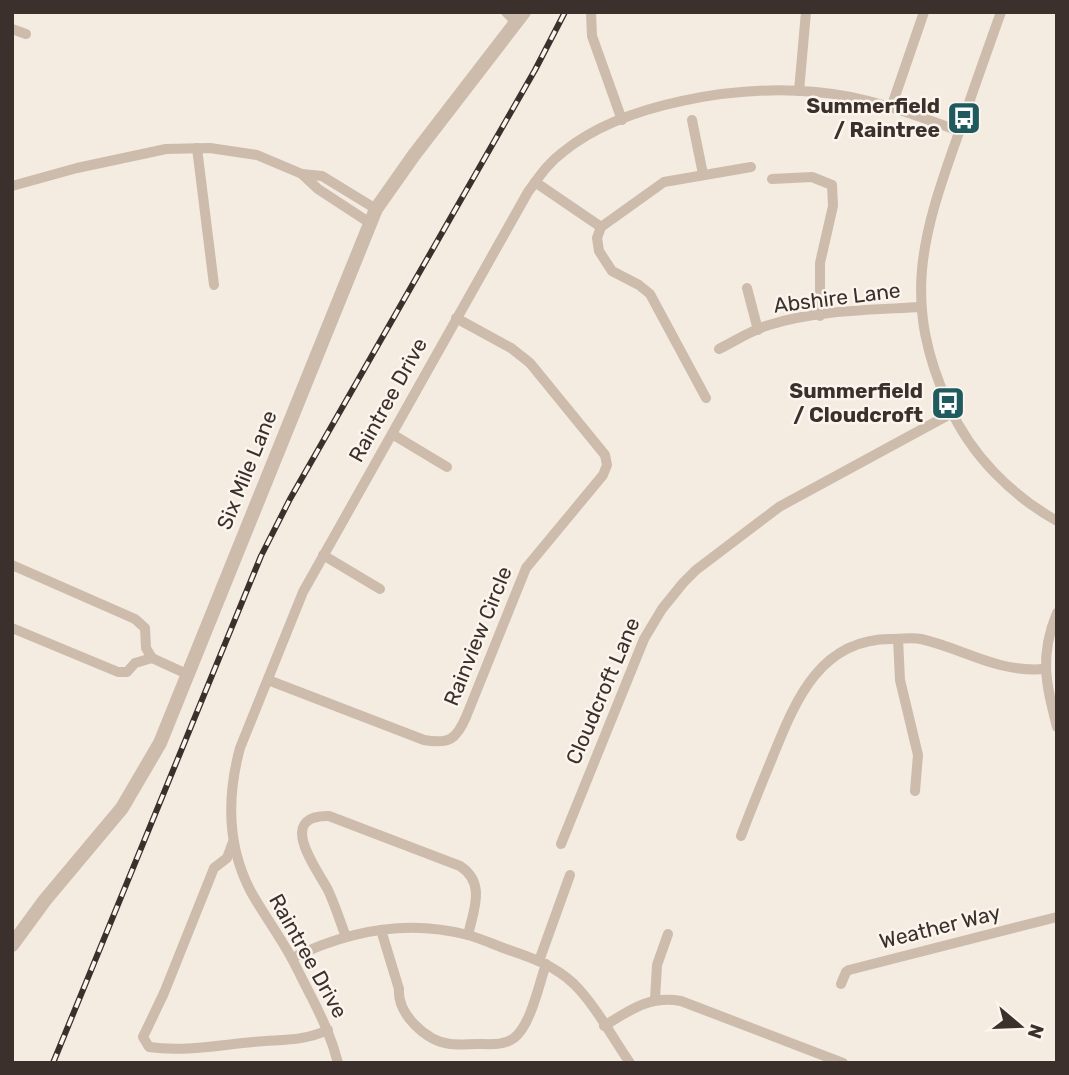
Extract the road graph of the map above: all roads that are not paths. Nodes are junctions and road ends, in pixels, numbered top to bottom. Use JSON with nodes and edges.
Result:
{"nodes":[{"id":1,"x":590,"y":12,"type":"edge"},
{"id":2,"x":806,"y":12,"type":"edge"},
{"id":3,"x":925,"y":12,"type":"edge"},
{"id":4,"x":1001,"y":12,"type":"edge"},
{"id":5,"x":515,"y":15,"type":"edge"},
{"id":6,"x":12,"y":29,"type":"edge"},
{"id":7,"x":26,"y":34,"type":"dead end"},
{"id":8,"x":799,"y":91,"type":"junction"},
{"id":9,"x":891,"y":108,"type":"junction"},
{"id":10,"x":622,"y":120,"type":"junction"},
{"id":11,"x":692,"y":120,"type":"dead end"},
{"id":12,"x":959,"y":131,"type":"junction"},
{"id":13,"x":197,"y":148,"type":"junction"},
{"id":14,"x":751,"y":167,"type":"dead end"},
{"id":15,"x":302,"y":174,"type":"junction"},
{"id":16,"x":703,"y":174,"type":"junction"},
{"id":17,"x":772,"y":179,"type":"dead end"},
{"id":18,"x":535,"y":182,"type":"junction"},
{"id":19,"x":12,"y":186,"type":"edge"},
{"id":20,"x":376,"y":209,"type":"junction"},
{"id":21,"x":370,"y":223,"type":"junction"},
{"id":22,"x":601,"y":227,"type":"junction"},
{"id":23,"x":214,"y":285,"type":"dead end"},
{"id":24,"x":747,"y":288,"type":"dead end"},
{"id":25,"x":921,"y":307,"type":"junction"},
{"id":26,"x":820,"y":316,"type":"junction"},
{"id":27,"x":456,"y":318,"type":"junction"},
{"id":28,"x":758,"y":330,"type":"junction"},
{"id":29,"x":719,"y":349,"type":"dead end"},
{"id":30,"x":706,"y":398,"type":"dead end"},
{"id":31,"x":952,"y":413,"type":"junction"},
{"id":32,"x":392,"y":434,"type":"junction"},
{"id":33,"x":447,"y":467,"type":"dead end"},
{"id":34,"x":1057,"y":521,"type":"edge"},
{"id":35,"x":323,"y":555,"type":"junction"},
{"id":36,"x":12,"y":565,"type":"edge"},
{"id":37,"x":380,"y":589,"type":"dead end"},
{"id":38,"x":1057,"y":613,"type":"edge"},
{"id":39,"x":12,"y":628,"type":"edge"},
{"id":40,"x":898,"y":639,"type":"junction"},
{"id":41,"x":152,"y":659,"type":"junction"},
{"id":42,"x":1045,"y":669,"type":"junction"},
{"id":43,"x":189,"y":675,"type":"junction"},
{"id":44,"x":268,"y":680,"type":"junction"},
{"id":45,"x":1057,"y":727,"type":"edge"},
{"id":46,"x":915,"y":791,"type":"dead end"},
{"id":47,"x":741,"y":836,"type":"dead end"},
{"id":48,"x":233,"y":842,"type":"junction"},
{"id":49,"x":561,"y":844,"type":"dead end"},
{"id":50,"x":570,"y":875,"type":"dead end"},
{"id":51,"x":1057,"y":917,"type":"edge"},
{"id":52,"x":381,"y":930,"type":"junction"},
{"id":53,"x":668,"y":934,"type":"dead end"},
{"id":54,"x":468,"y":935,"type":"junction"},
{"id":55,"x":346,"y":936,"type":"junction"},
{"id":56,"x":12,"y":945,"type":"edge"},
{"id":57,"x":292,"y":958,"type":"junction"},
{"id":58,"x":543,"y":962,"type":"junction"},
{"id":59,"x":841,"y":984,"type":"dead end"},
{"id":60,"x":655,"y":999,"type":"junction"},
{"id":61,"x":604,"y":1026,"type":"junction"},
{"id":62,"x":328,"y":1030,"type":"junction"},
{"id":63,"x":338,"y":1063,"type":"edge"},
{"id":64,"x":629,"y":1063,"type":"edge"},
{"id":65,"x":843,"y":1063,"type":"edge"}],
"edges":[{"from":1,"to":10,"type":"street"},
{"from":2,"to":8,"type":"street"},
{"from":3,"to":9,"type":"street"},
{"from":4,"to":12,"type":"street"},
{"from":5,"to":20,"type":"street","name":"Six Mile Lane"},
{"from":6,"to":7,"type":"street"},
{"from":8,"to":9,"type":"street","name":"Raintree Drive"},
{"from":8,"to":10,"type":"street","name":"Raintree Drive"},
{"from":9,"to":12,"type":"street","name":"Raintree Drive"},
{"from":10,"to":18,"type":"street","name":"Raintree Drive"},
{"from":11,"to":16,"type":"street"},
{"from":12,"to":25,"type":"street"},
{"from":13,"to":15,"type":"street"},
{"from":13,"to":19,"type":"street"},
{"from":13,"to":23,"type":"street"},
{"from":14,"to":16,"type":"street"},
{"from":15,"to":20,"type":"street"},
{"from":15,"to":21,"type":"street"},
{"from":16,"to":22,"type":"street"},
{"from":17,"to":26,"type":"street"},
{"from":18,"to":22,"type":"street"},
{"from":18,"to":27,"type":"street","name":"Raintree Drive"},
{"from":20,"to":21,"type":"street","name":"Six Mile Lane"},
{"from":21,"to":43,"type":"street","name":"Six Mile Lane"},
{"from":22,"to":30,"type":"street"},
{"from":24,"to":28,"type":"street"},
{"from":25,"to":26,"type":"street","name":"Abshire Lane"},
{"from":25,"to":31,"type":"street"},
{"from":26,"to":28,"type":"street","name":"Abshire Lane"},
{"from":27,"to":32,"type":"street","name":"Raintree Drive"},
{"from":27,"to":44,"type":"street","name":"Rainview Circle"},
{"from":28,"to":29,"type":"street","name":"Abshire Lane"},
{"from":31,"to":34,"type":"street"},
{"from":31,"to":49,"type":"street","name":"Cloudcroft Lane"},
{"from":32,"to":33,"type":"street"},
{"from":32,"to":35,"type":"street","name":"Raintree Drive"},
{"from":35,"to":37,"type":"street"},
{"from":35,"to":44,"type":"street","name":"Raintree Drive"},
{"from":36,"to":41,"type":"street"},
{"from":38,"to":42,"type":"street"},
{"from":39,"to":41,"type":"street"},
{"from":40,"to":42,"type":"street"},
{"from":40,"to":46,"type":"street"},
{"from":40,"to":47,"type":"street"},
{"from":41,"to":43,"type":"street"},
{"from":42,"to":45,"type":"street"},
{"from":43,"to":56,"type":"street","name":"Six Mile Lane"},
{"from":44,"to":48,"type":"street","name":"Raintree Drive"},
{"from":48,"to":57,"type":"street","name":"Raintree Drive"},
{"from":48,"to":62,"type":"street"},
{"from":50,"to":58,"type":"street"},
{"from":51,"to":59,"type":"street","name":"Weather Way"},
{"from":52,"to":54,"type":"street"},
{"from":52,"to":55,"type":"street"},
{"from":52,"to":58,"type":"street"},
{"from":53,"to":60,"type":"street"},
{"from":54,"to":55,"type":"street"},
{"from":54,"to":58,"type":"street"},
{"from":55,"to":57,"type":"street"},
{"from":57,"to":62,"type":"street","name":"Raintree Drive"},
{"from":58,"to":61,"type":"street"},
{"from":60,"to":61,"type":"street"},
{"from":60,"to":65,"type":"street"},
{"from":61,"to":64,"type":"street"},
{"from":62,"to":63,"type":"street","name":"Raintree Drive"}]}
